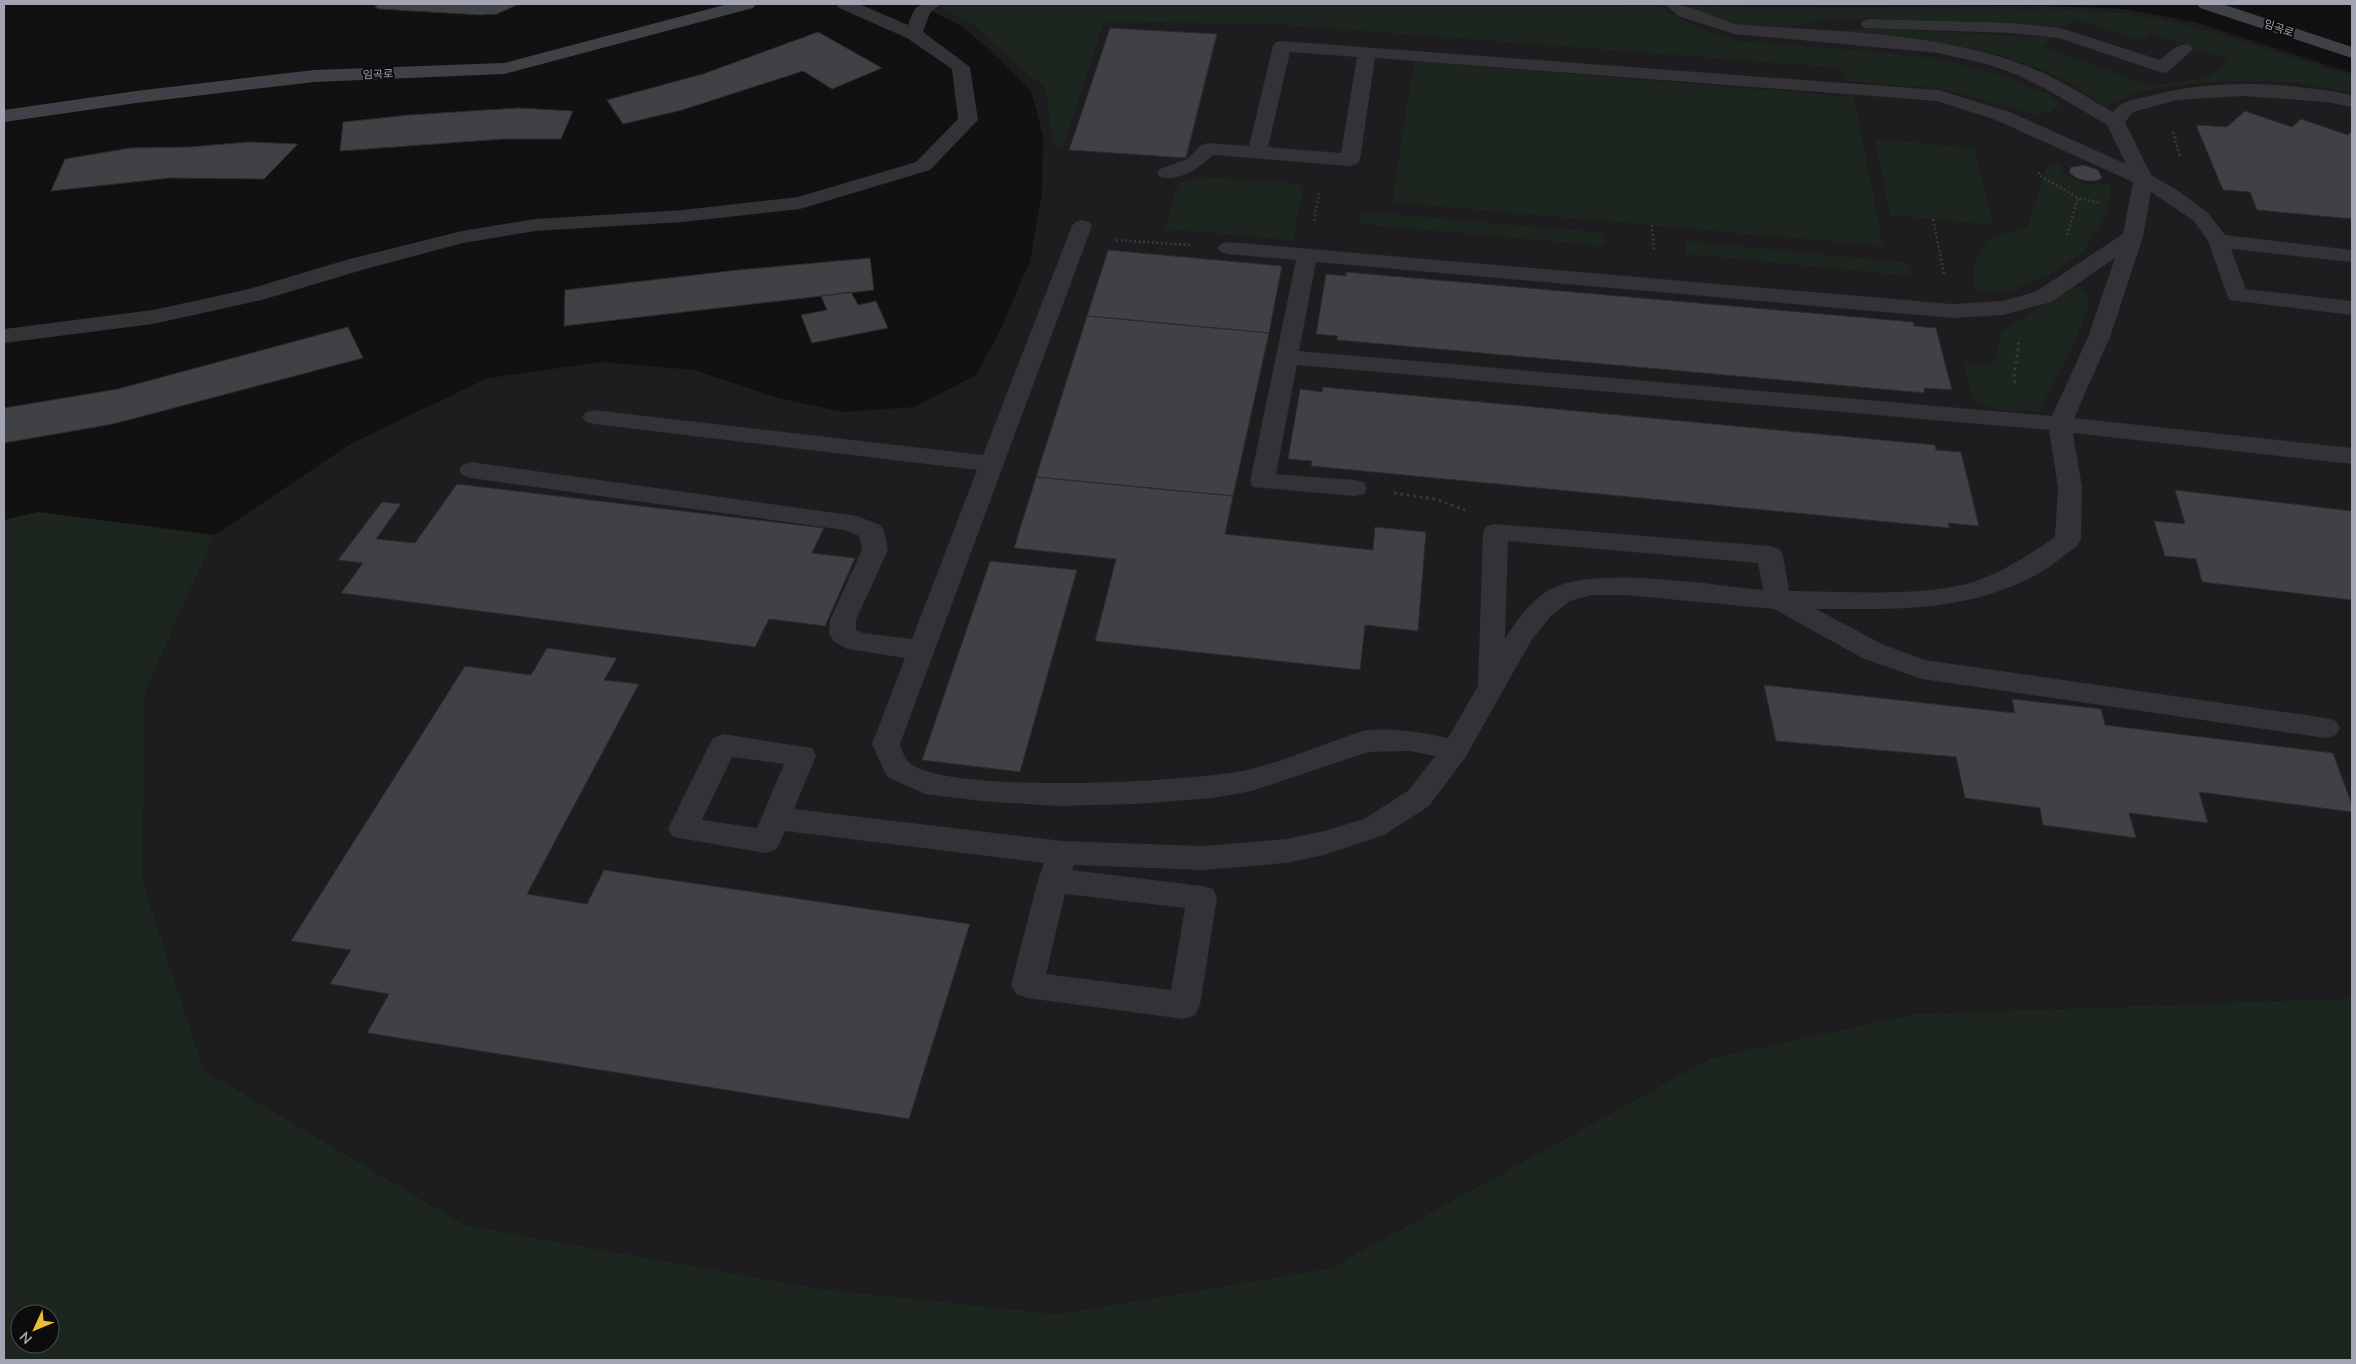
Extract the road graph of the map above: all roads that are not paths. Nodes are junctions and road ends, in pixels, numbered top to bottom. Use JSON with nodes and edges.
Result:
{"nodes":[{"id":1,"x":747,"y":4,"type":"edge"},
{"id":2,"x":846,"y":4,"type":"edge"},
{"id":3,"x":932,"y":4,"type":"edge"},
{"id":4,"x":1674,"y":4,"type":"edge"},
{"id":5,"x":2206,"y":4,"type":"edge"},
{"id":6,"x":913,"y":34,"type":"junction"},
{"id":7,"x":1789,"y":34,"type":"junction"},
{"id":8,"x":2184,"y":49,"type":"dead end"},
{"id":9,"x":1367,"y":52,"type":"junction"},
{"id":10,"x":2352,"y":53,"type":"edge"},
{"id":11,"x":2352,"y":102,"type":"edge"},
{"id":12,"x":4,"y":116,"type":"edge"},
{"id":13,"x":2114,"y":122,"type":"junction"},
{"id":14,"x":1257,"y":152,"type":"junction"},
{"id":15,"x":1167,"y":173,"type":"dead end"},
{"id":16,"x":2143,"y":179,"type":"junction"},
{"id":17,"x":1080,"y":232,"type":"road end"},
{"id":18,"x":2133,"y":237,"type":"junction"},
{"id":19,"x":2218,"y":241,"type":"junction"},
{"id":20,"x":1228,"y":248,"type":"road end"},
{"id":21,"x":1307,"y":256,"type":"junction"},
{"id":22,"x":2352,"y":256,"type":"edge"},
{"id":23,"x":2352,"y":308,"type":"edge"},
{"id":24,"x":4,"y":336,"type":"edge"},
{"id":25,"x":1287,"y":357,"type":"junction"},
{"id":26,"x":594,"y":417,"type":"dead end"},
{"id":27,"x":2060,"y":424,"type":"junction"},
{"id":28,"x":2352,"y":456,"type":"edge"},
{"id":29,"x":990,"y":464,"type":"junction"},
{"id":30,"x":471,"y":470,"type":"dead end"},
{"id":31,"x":1355,"y":488,"type":"road end"},
{"id":32,"x":1778,"y":600,"type":"junction"},
{"id":33,"x":921,"y":650,"type":"junction"},
{"id":34,"x":1490,"y":688,"type":"junction"},
{"id":35,"x":2326,"y":728,"type":"dead end"},
{"id":36,"x":1455,"y":750,"type":"junction"},
{"id":37,"x":775,"y":818,"type":"dead end"},
{"id":38,"x":1058,"y":866,"type":"junction"}],
"edges":[{"from":1,"to":12,"type":"street","name":"임곡로"},
{"from":2,"to":6,"type":"street"},
{"from":3,"to":6,"type":"street"},
{"from":4,"to":7,"type":"street"},
{"from":5,"to":10,"type":"street","name":"임곡로"},
{"from":6,"to":24,"type":"street"},
{"from":7,"to":8,"type":"street"},
{"from":7,"to":13,"type":"street"},
{"from":9,"to":14,"type":"street"},
{"from":9,"to":14,"type":"street"},
{"from":9,"to":16,"type":"street"},
{"from":11,"to":13,"type":"street"},
{"from":13,"to":16,"type":"street"},
{"from":14,"to":15,"type":"street"},
{"from":16,"to":18,"type":"street"},
{"from":16,"to":19,"type":"street"},
{"from":17,"to":29,"type":"street"},
{"from":18,"to":21,"type":"street"},
{"from":18,"to":27,"type":"street"},
{"from":19,"to":22,"type":"street"},
{"from":19,"to":23,"type":"street"},
{"from":20,"to":21,"type":"street"},
{"from":21,"to":25,"type":"street"},
{"from":25,"to":27,"type":"street"},
{"from":25,"to":31,"type":"street"},
{"from":26,"to":29,"type":"street"},
{"from":27,"to":28,"type":"street"},
{"from":27,"to":32,"type":"street"},
{"from":29,"to":33,"type":"street"},
{"from":30,"to":33,"type":"street"},
{"from":32,"to":34,"type":"street"},
{"from":32,"to":34,"type":"street"},
{"from":32,"to":35,"type":"street"},
{"from":33,"to":36,"type":"street"},
{"from":34,"to":36,"type":"street"},
{"from":36,"to":38,"type":"street"},
{"from":37,"to":38,"type":"street"},
{"from":38,"to":38,"type":"street"}]}
